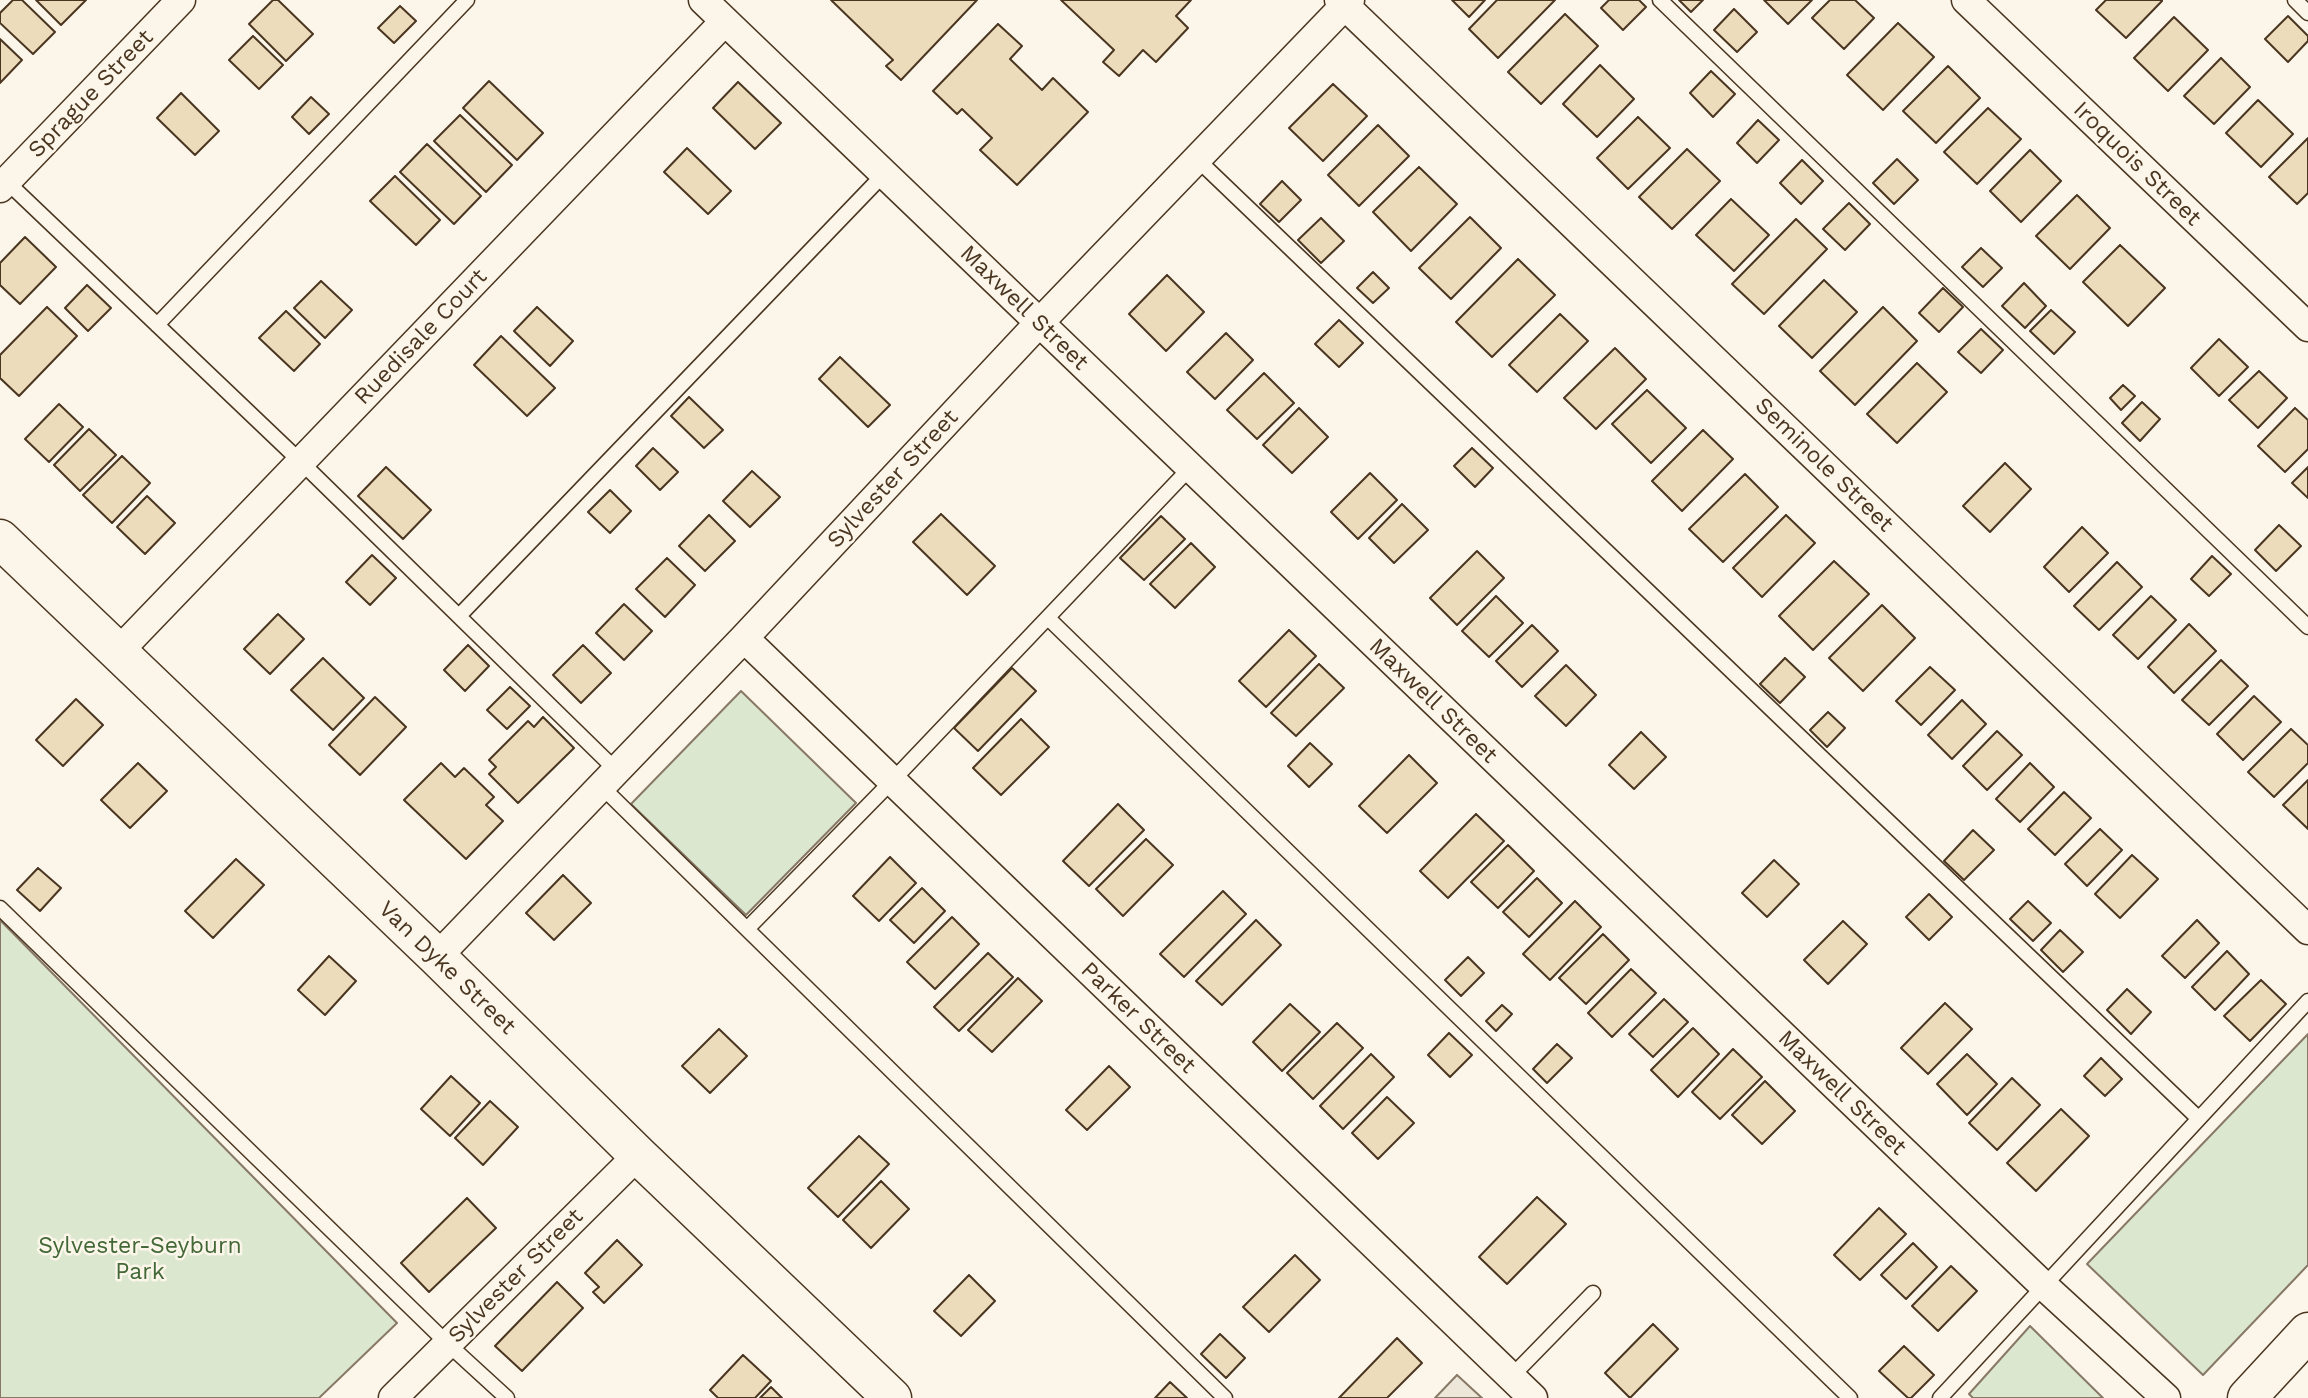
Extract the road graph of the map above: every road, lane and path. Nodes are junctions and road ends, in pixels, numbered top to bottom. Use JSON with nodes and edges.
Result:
{"nodes":[{"id":1,"x":181,"y":0,"type":"edge"},
{"id":2,"x":467,"y":0,"type":"edge"},
{"id":3,"x":703,"y":0,"type":"edge"},
{"id":4,"x":1660,"y":0,"type":"edge"},
{"id":5,"x":1966,"y":0,"type":"edge"},
{"id":6,"x":2295,"y":0,"type":"edge"},
{"id":7,"x":1344,"y":2,"type":"edge"},
{"id":8,"x":2308,"y":13,"type":"edge"},
{"id":9,"x":725,"y":21,"type":"junction"},
{"id":10,"x":1197,"y":159,"type":"junction"},
{"id":11,"x":884,"y":174,"type":"junction"},
{"id":12,"x":2,"y":181,"type":"edge"},
{"id":13,"x":1039,"y":323,"type":"junction"},
{"id":14,"x":157,"y":325,"type":"junction"},
{"id":15,"x":2308,"y":327,"type":"edge"},
{"id":16,"x":301,"y":462,"type":"junction"},
{"id":17,"x":1191,"y":468,"type":"junction"},
{"id":18,"x":0,"y":539,"type":"edge"},
{"id":19,"x":458,"y":616,"type":"junction"},
{"id":20,"x":1048,"y":618,"type":"junction"},
{"id":21,"x":2308,"y":627,"type":"edge"},
{"id":22,"x":744,"y":638,"type":"junction"},
{"id":23,"x":118,"y":652,"type":"junction"},
{"id":24,"x":608,"y":778,"type":"junction"},
{"id":25,"x":892,"y":781,"type":"junction"},
{"id":26,"x":0,"y":908,"type":"edge"},
{"id":27,"x":747,"y":929,"type":"junction"},
{"id":28,"x":2308,"y":930,"type":"edge"},
{"id":29,"x":437,"y":957,"type":"junction"},
{"id":30,"x":2308,"y":1001,"type":"edge"},
{"id":31,"x":2198,"y":1118,"type":"junction"},
{"id":32,"x":638,"y":1155,"type":"junction"},
{"id":33,"x":2043,"y":1286,"type":"junction"},
{"id":34,"x":1593,"y":1293,"type":"dead end"},
{"id":35,"x":2308,"y":1332,"type":"edge"},
{"id":36,"x":448,"y":1344,"type":"junction"},
{"id":37,"x":1511,"y":1377,"type":"junction"},
{"id":38,"x":394,"y":1398,"type":"edge"},
{"id":39,"x":507,"y":1398,"type":"edge"},
{"id":40,"x":892,"y":1398,"type":"edge"},
{"id":41,"x":1225,"y":1398,"type":"edge"},
{"id":42,"x":1533,"y":1398,"type":"edge"},
{"id":43,"x":1850,"y":1398,"type":"edge"},
{"id":44,"x":1940,"y":1398,"type":"edge"},
{"id":45,"x":2166,"y":1398,"type":"edge"},
{"id":46,"x":2247,"y":1398,"type":"edge"}],
"edges":[{"from":1,"to":12,"type":"street","name":"Sprague Street"},
{"from":2,"to":14,"type":"lane"},
{"from":3,"to":9,"type":"street","name":"Maxwell Street"},
{"from":4,"to":21,"type":"lane"},
{"from":5,"to":15,"type":"street","name":"Iroquois Street"},
{"from":6,"to":8,"type":"lane"},
{"from":7,"to":10,"type":"street","name":"Sylvester Street"},
{"from":7,"to":28,"type":"street","name":"Seminole Street"},
{"from":9,"to":11,"type":"street","name":"Maxwell Street"},
{"from":9,"to":16,"type":"street","name":"Ruedisale Court"},
{"from":10,"to":13,"type":"street","name":"Sylvester Street"},
{"from":10,"to":31,"type":"lane"},
{"from":11,"to":13,"type":"street","name":"Maxwell Street"},
{"from":11,"to":19,"type":"lane"},
{"from":12,"to":14,"type":"lane"},
{"from":13,"to":17,"type":"street","name":"Maxwell Street"},
{"from":13,"to":22,"type":"street","name":"Sylvester Street"},
{"from":14,"to":16,"type":"lane"},
{"from":16,"to":19,"type":"lane"},
{"from":16,"to":23,"type":"street","name":"Ruedisale Court"},
{"from":17,"to":20,"type":"lane"},
{"from":17,"to":33,"type":"street","name":"Maxwell Street"},
{"from":18,"to":23,"type":"main road","name":"Van Dyke Street"},
{"from":19,"to":24,"type":"lane"},
{"from":20,"to":25,"type":"lane"},
{"from":20,"to":43,"type":"lane"},
{"from":22,"to":24,"type":"street","name":"Sylvester Street"},
{"from":22,"to":25,"type":"street","name":"Parker Street"},
{"from":23,"to":29,"type":"main road","name":"Van Dyke Street"},
{"from":24,"to":27,"type":"lane"},
{"from":24,"to":29,"type":"street","name":"Sylvester Street"},
{"from":25,"to":27,"type":"lane"},
{"from":25,"to":37,"type":"street","name":"Parker Street"},
{"from":26,"to":36,"type":"lane"},
{"from":27,"to":41,"type":"lane"},
{"from":29,"to":32,"type":"main road","name":"Van Dyke Street"},
{"from":30,"to":31,"type":"lane"},
{"from":31,"to":33,"type":"lane"},
{"from":32,"to":36,"type":"street","name":"Sylvester Street"},
{"from":32,"to":40,"type":"main road","name":"Van Dyke Street"},
{"from":33,"to":44,"type":"lane"},
{"from":33,"to":45,"type":"street","name":"Maxwell Street"},
{"from":34,"to":37,"type":"lane"},
{"from":35,"to":46,"type":"main road"},
{"from":36,"to":38,"type":"street","name":"Sylvester Street"},
{"from":36,"to":39,"type":"lane"},
{"from":37,"to":42,"type":"street","name":"Parker Street"}]}
